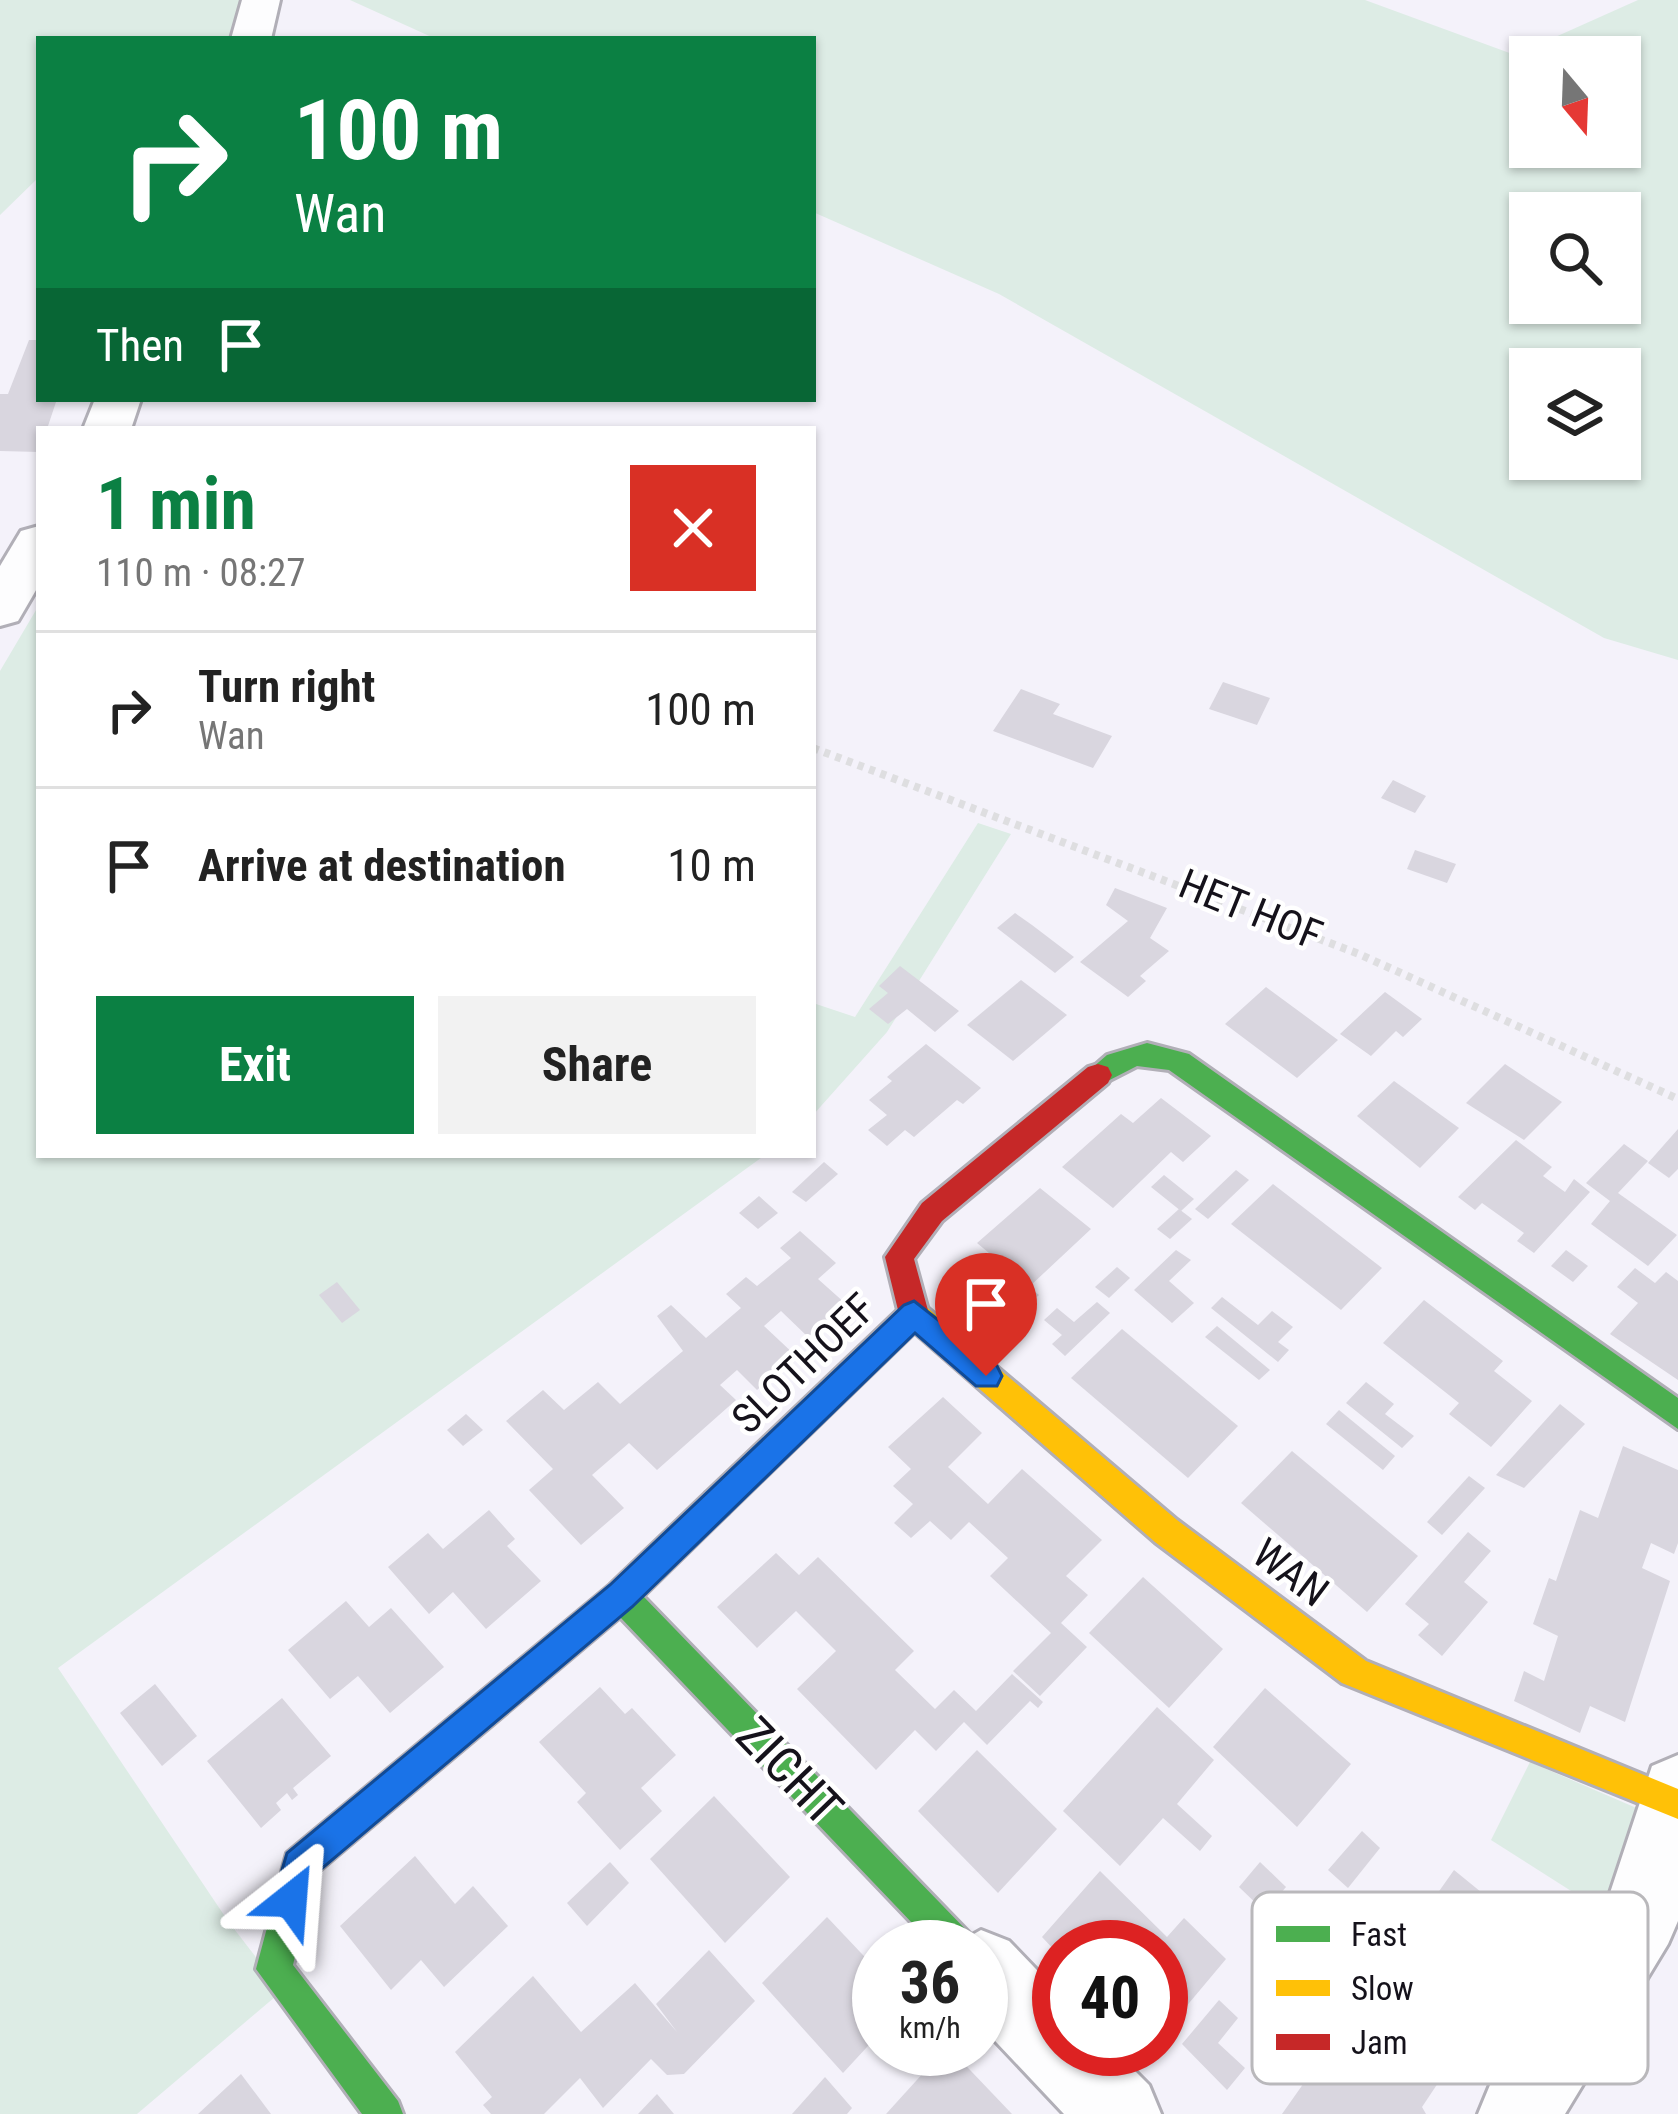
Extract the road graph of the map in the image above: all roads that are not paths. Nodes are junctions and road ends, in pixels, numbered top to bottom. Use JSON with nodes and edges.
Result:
{"nodes":[{"id":1,"x":261,"y":0,"type":"edge"},
{"id":2,"x":252,"y":36,"type":"edge"},
{"id":3,"x":36,"y":548,"type":"edge"},
{"id":4,"x":0,"y":608,"type":"edge"},
{"id":5,"x":914,"y":1314,"type":"junction"},
{"id":6,"x":1678,"y":1414,"type":"edge"},
{"id":7,"x":621,"y":1596,"type":"junction"},
{"id":8,"x":1676,"y":1798,"type":"edge"},
{"id":9,"x":933,"y":1920,"type":"edge"},
{"id":10,"x":1660,"y":1929,"type":"edge"},
{"id":11,"x":1008,"y":1998,"type":"edge"},
{"id":12,"x":1542,"y":2084,"type":"edge"},
{"id":13,"x":385,"y":2114,"type":"edge"},
{"id":14,"x":1120,"y":2114,"type":"edge"},
{"id":15,"x":1519,"y":2114,"type":"edge"}],
"edges":[{"from":1,"to":2,"type":"street"},
{"from":3,"to":4,"type":"street"},
{"from":5,"to":6,"type":"street","name":"SLOTHOEF"},
{"from":5,"to":7,"type":"street","name":"SLOTHOEF"},
{"from":5,"to":8,"type":"street","name":"WAN"},
{"from":7,"to":9,"type":"street","name":"ZICHT"},
{"from":7,"to":13,"type":"street","name":"SLOTHOEF"},
{"from":8,"to":10,"type":"street"},
{"from":11,"to":14,"type":"street"},
{"from":12,"to":15,"type":"street"}]}
